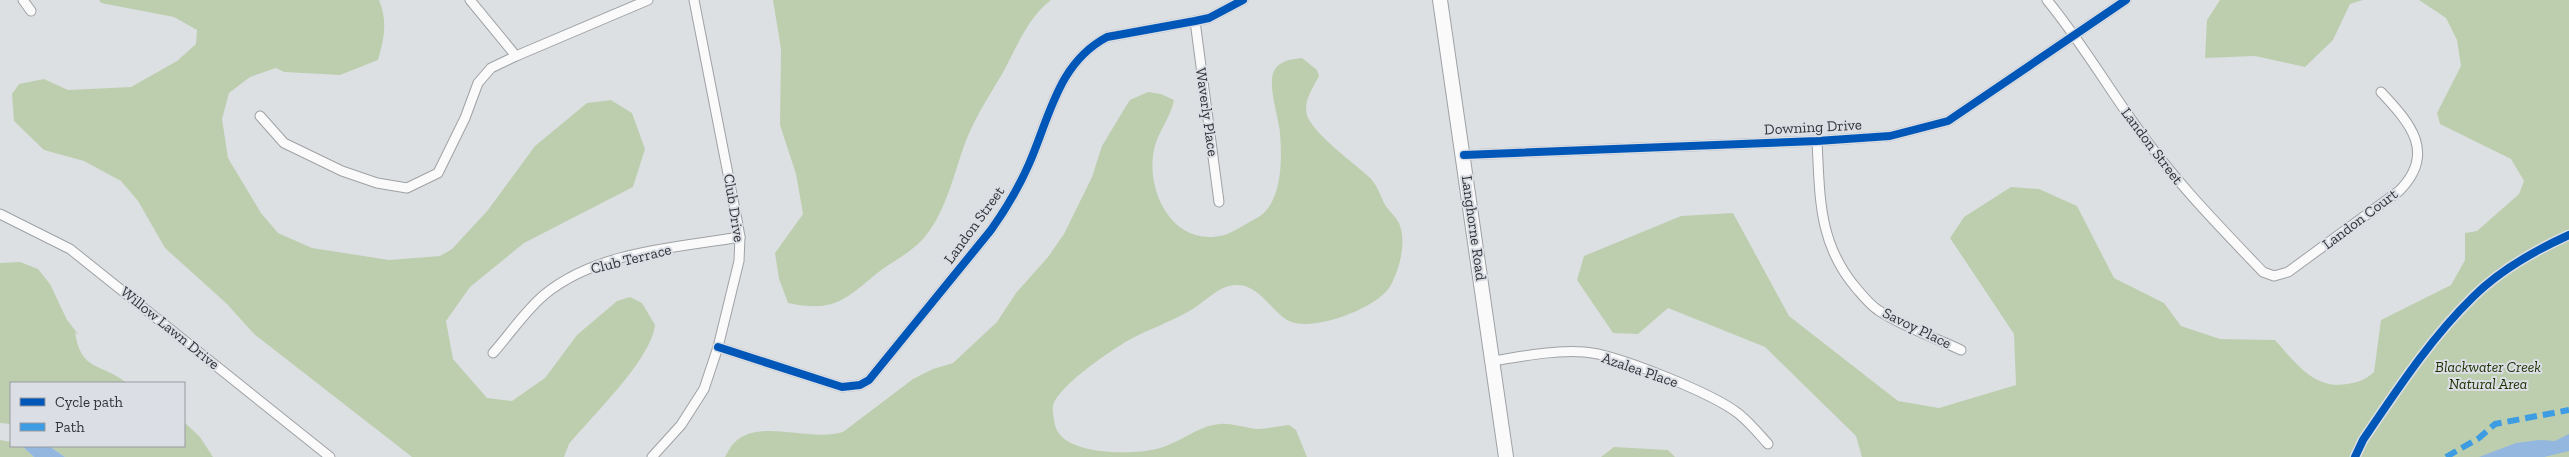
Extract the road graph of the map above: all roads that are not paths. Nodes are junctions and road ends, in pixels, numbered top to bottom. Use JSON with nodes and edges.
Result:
{"nodes":[{"id":1,"x":23,"y":0,"type":"edge"},
{"id":2,"x":470,"y":0,"type":"edge"},
{"id":3,"x":648,"y":0,"type":"edge"},
{"id":4,"x":694,"y":0,"type":"edge"},
{"id":5,"x":1243,"y":0,"type":"edge"},
{"id":6,"x":1440,"y":0,"type":"edge"},
{"id":7,"x":2047,"y":0,"type":"edge"},
{"id":8,"x":2126,"y":0,"type":"edge"},
{"id":9,"x":31,"y":11,"type":"dead end"},
{"id":10,"x":1195,"y":22,"type":"junction"},
{"id":11,"x":2076,"y":36,"type":"junction"},
{"id":12,"x":516,"y":56,"type":"junction"},
{"id":13,"x":2381,"y":92,"type":"dead end"},
{"id":14,"x":260,"y":116,"type":"dead end"},
{"id":15,"x":1817,"y":141,"type":"junction"},
{"id":16,"x":1464,"y":155,"type":"junction"},
{"id":17,"x":1219,"y":202,"type":"dead end"},
{"id":18,"x":0,"y":214,"type":"edge"},
{"id":19,"x":740,"y":237,"type":"junction"},
{"id":20,"x":2274,"y":276,"type":"joint"},
{"id":21,"x":718,"y":347,"type":"junction"},
{"id":22,"x":1961,"y":350,"type":"dead end"},
{"id":23,"x":493,"y":353,"type":"dead end"},
{"id":24,"x":1494,"y":361,"type":"junction"},
{"id":25,"x":1768,"y":444,"type":"dead end"},
{"id":26,"x":330,"y":457,"type":"edge"},
{"id":27,"x":652,"y":457,"type":"edge"},
{"id":28,"x":1506,"y":457,"type":"edge"}],
"edges":[{"from":1,"to":9,"type":"street"},
{"from":2,"to":12,"type":"street"},
{"from":3,"to":12,"type":"street"},
{"from":4,"to":19,"type":"street","name":"Club Drive"},
{"from":5,"to":10,"type":"street","name":"Landon Street"},
{"from":6,"to":16,"type":"main road","name":"Langhorne Road"},
{"from":7,"to":11,"type":"street","name":"Landon Street"},
{"from":8,"to":11,"type":"street","name":"Downing Drive"},
{"from":10,"to":17,"type":"street","name":"Waverly Place"},
{"from":10,"to":21,"type":"street","name":"Landon Street"},
{"from":11,"to":15,"type":"street","name":"Downing Drive"},
{"from":11,"to":20,"type":"street","name":"Landon Street"},
{"from":12,"to":14,"type":"street"},
{"from":13,"to":20,"type":"street","name":"Landon Court"},
{"from":15,"to":16,"type":"street","name":"Downing Drive"},
{"from":15,"to":22,"type":"street","name":"Savoy Place"},
{"from":16,"to":24,"type":"main road","name":"Langhorne Road"},
{"from":18,"to":26,"type":"street","name":"Willow Lawn Drive"},
{"from":19,"to":21,"type":"street","name":"Club Drive"},
{"from":19,"to":23,"type":"street","name":"Club Terrace"},
{"from":21,"to":27,"type":"street","name":"Club Drive"},
{"from":24,"to":25,"type":"street","name":"Azalea Place"},
{"from":24,"to":28,"type":"main road","name":"Langhorne Road"}]}
